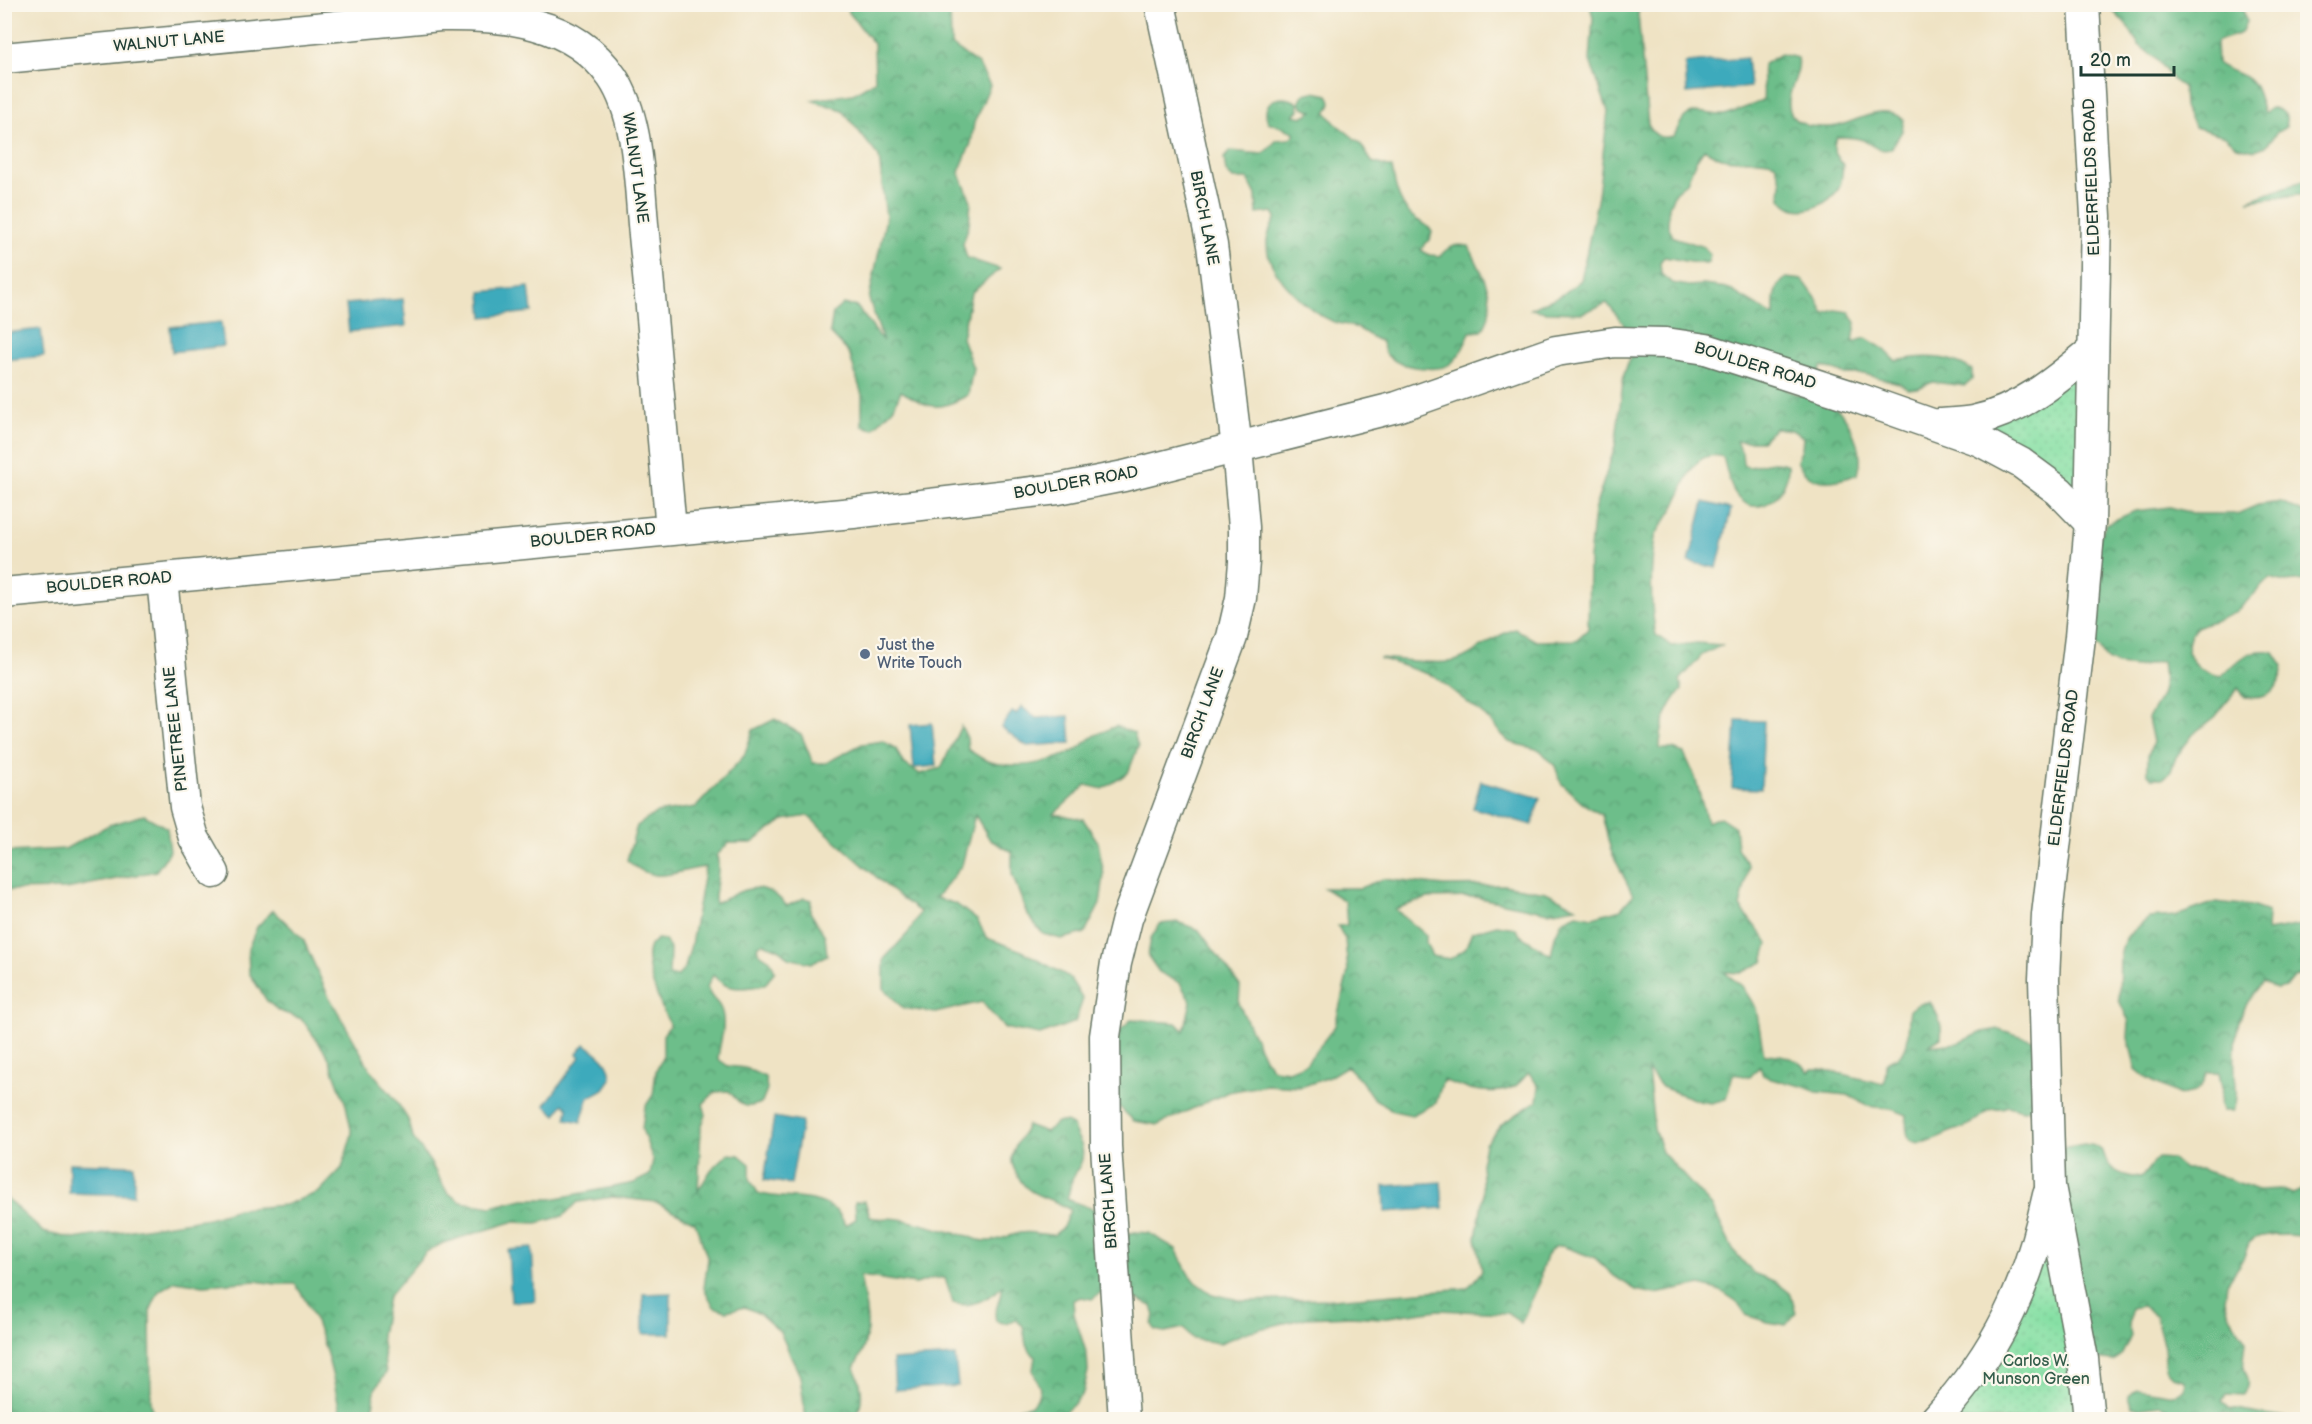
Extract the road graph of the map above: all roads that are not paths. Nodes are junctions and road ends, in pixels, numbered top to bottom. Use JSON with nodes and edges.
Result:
{"nodes":[{"id":1,"x":1160,"y":4,"type":"edge"},
{"id":2,"x":2084,"y":4,"type":"edge"},
{"id":3,"x":4,"y":58,"type":"edge"},
{"id":4,"x":2093,"y":350,"type":"junction"},
{"id":5,"x":1936,"y":424,"type":"junction"},
{"id":6,"x":1237,"y":448,"type":"junction"},
{"id":7,"x":2090,"y":524,"type":"junction"},
{"id":8,"x":671,"y":529,"type":"junction"},
{"id":9,"x":162,"y":579,"type":"junction"},
{"id":10,"x":4,"y":593,"type":"edge"},
{"id":11,"x":214,"y":873,"type":"dead end"},
{"id":12,"x":2050,"y":1186,"type":"junction"},
{"id":13,"x":1124,"y":1419,"type":"edge"},
{"id":14,"x":1935,"y":1419,"type":"edge"},
{"id":15,"x":2089,"y":1419,"type":"edge"}],
"edges":[{"from":1,"to":6,"type":"street","name":"BIRCH LANE"},
{"from":2,"to":4,"type":"street","name":"ELDERFIELDS ROAD"},
{"from":3,"to":8,"type":"street","name":"WALNUT LANE"},
{"from":4,"to":5,"type":"street"},
{"from":4,"to":7,"type":"street","name":"ELDERFIELDS ROAD"},
{"from":5,"to":6,"type":"street","name":"BOULDER ROAD"},
{"from":5,"to":7,"type":"street","name":"BOULDER ROAD"},
{"from":6,"to":8,"type":"street","name":"BOULDER ROAD"},
{"from":6,"to":13,"type":"street","name":"BIRCH LANE"},
{"from":7,"to":12,"type":"street","name":"ELDERFIELDS ROAD"},
{"from":8,"to":9,"type":"street","name":"BOULDER ROAD"},
{"from":9,"to":10,"type":"street","name":"BOULDER ROAD"},
{"from":9,"to":11,"type":"street","name":"PINETREE LANE"},
{"from":12,"to":14,"type":"street","name":"ELDERFIELDS ROAD"},
{"from":12,"to":15,"type":"street","name":"ELDERFIELDS ROAD"}]}
